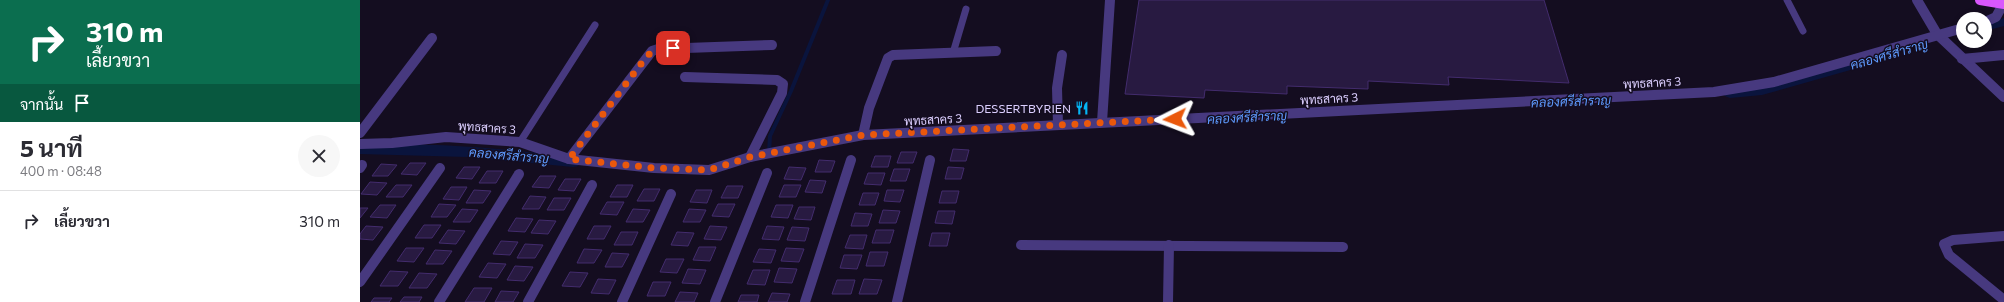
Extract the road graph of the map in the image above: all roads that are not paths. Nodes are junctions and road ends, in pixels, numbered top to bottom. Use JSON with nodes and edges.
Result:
{"nodes":[{"id":1,"x":1110,"y":0,"type":"edge"},
{"id":2,"x":1786,"y":0,"type":"edge"},
{"id":3,"x":1917,"y":0,"type":"edge"},
{"id":4,"x":1980,"y":0,"type":"edge"},
{"id":5,"x":2004,"y":4,"type":"edge"},
{"id":6,"x":966,"y":9,"type":"dead end"},
{"id":7,"x":1992,"y":19,"type":"edge"},
{"id":8,"x":595,"y":25,"type":"dead end"},
{"id":9,"x":1956,"y":30,"type":"edge"},
{"id":10,"x":1804,"y":31,"type":"dead end"},
{"id":11,"x":1938,"y":35,"type":"junction"},
{"id":12,"x":432,"y":38,"type":"dead end"},
{"id":13,"x":772,"y":45,"type":"dead end"},
{"id":14,"x":996,"y":51,"type":"dead end"},
{"id":15,"x":953,"y":53,"type":"junction"},
{"id":16,"x":1062,"y":55,"type":"dead end"},
{"id":17,"x":2004,"y":55,"type":"edge"},
{"id":18,"x":1962,"y":59,"type":"junction"},
{"id":19,"x":685,"y":77,"type":"dead end"},
{"id":20,"x":2004,"y":97,"type":"edge"},
{"id":21,"x":1102,"y":122,"type":"junction"},
{"id":22,"x":1058,"y":125,"type":"junction"},
{"id":23,"x":360,"y":133,"type":"edge"},
{"id":24,"x":863,"y":135,"type":"junction"},
{"id":25,"x":520,"y":142,"type":"junction"},
{"id":26,"x":360,"y":144,"type":"edge"},
{"id":27,"x":750,"y":157,"type":"junction"},
{"id":28,"x":569,"y":159,"type":"junction"},
{"id":29,"x":850,"y":160,"type":"dead end"},
{"id":30,"x":930,"y":160,"type":"dead end"},
{"id":31,"x":440,"y":168,"type":"dead end"},
{"id":32,"x":767,"y":173,"type":"dead end"},
{"id":33,"x":519,"y":174,"type":"dead end"},
{"id":34,"x":592,"y":185,"type":"dead end"},
{"id":35,"x":671,"y":194,"type":"dead end"},
{"id":36,"x":2004,"y":236,"type":"edge"},
{"id":37,"x":1021,"y":245,"type":"dead end"},
{"id":38,"x":1169,"y":245,"type":"junction"},
{"id":39,"x":1343,"y":247,"type":"dead end"},
{"id":40,"x":360,"y":282,"type":"edge"},
{"id":41,"x":2004,"y":300,"type":"edge"},
{"id":42,"x":439,"y":302,"type":"edge"},
{"id":43,"x":528,"y":302,"type":"edge"},
{"id":44,"x":622,"y":302,"type":"edge"},
{"id":45,"x":715,"y":302,"type":"edge"},
{"id":46,"x":805,"y":302,"type":"edge"},
{"id":47,"x":897,"y":302,"type":"edge"},
{"id":48,"x":1168,"y":302,"type":"edge"}],
"edges":[{"from":1,"to":21,"type":"street"},
{"from":2,"to":10,"type":"lane"},
{"from":3,"to":11,"type":"street"},
{"from":4,"to":5,"type":"main road"},
{"from":5,"to":7,"type":"street"},
{"from":6,"to":15,"type":"lane"},
{"from":8,"to":25,"type":"lane"},
{"from":9,"to":11,"type":"street","name":"พุทธสาคร 3"},
{"from":11,"to":18,"type":"street"},
{"from":11,"to":21,"type":"street","name":"พุทธสาคร 3"},
{"from":12,"to":23,"type":"street"},
{"from":13,"to":28,"type":"street"},
{"from":14,"to":15,"type":"street"},
{"from":15,"to":24,"type":"street"},
{"from":16,"to":22,"type":"street"},
{"from":17,"to":18,"type":"street"},
{"from":18,"to":20,"type":"street"},
{"from":19,"to":27,"type":"street"},
{"from":21,"to":22,"type":"street","name":"พุทธสาคร 3"},
{"from":22,"to":24,"type":"street","name":"พุทธสาคร 3"},
{"from":24,"to":27,"type":"street","name":"พุทธสาคร 3"},
{"from":25,"to":26,"type":"street","name":"พุทธสาคร 3"},
{"from":25,"to":28,"type":"street","name":"พุทธสาคร 3"},
{"from":27,"to":28,"type":"street","name":"พุทธสาคร 3"},
{"from":29,"to":46,"type":"street"},
{"from":30,"to":47,"type":"street"},
{"from":31,"to":40,"type":"street"},
{"from":32,"to":45,"type":"street"},
{"from":33,"to":42,"type":"street"},
{"from":34,"to":43,"type":"street"},
{"from":35,"to":44,"type":"street"},
{"from":36,"to":41,"type":"street"},
{"from":37,"to":38,"type":"street"},
{"from":38,"to":39,"type":"street"},
{"from":38,"to":48,"type":"street"}]}
